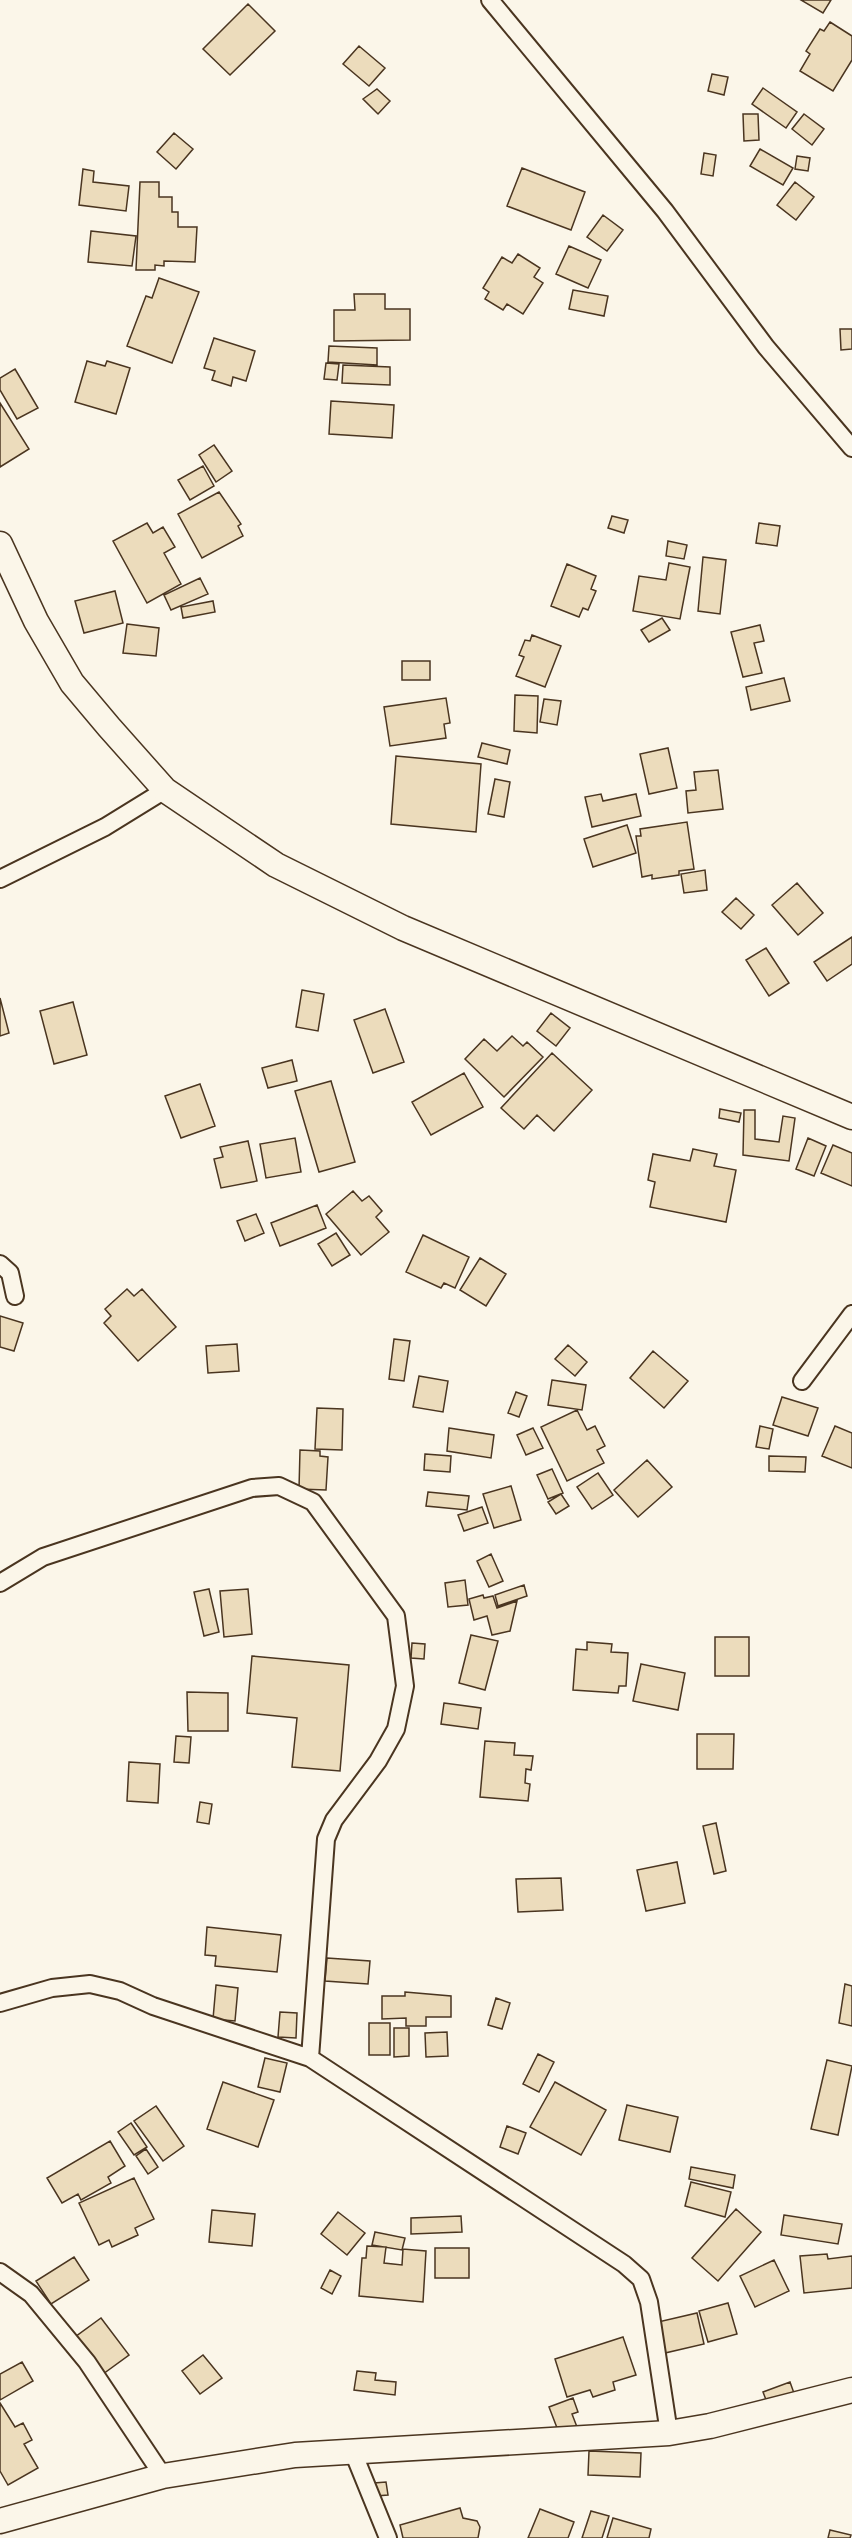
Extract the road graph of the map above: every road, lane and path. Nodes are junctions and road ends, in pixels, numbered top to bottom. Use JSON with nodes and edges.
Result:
{"nodes":[{"id":1,"x":490,"y":0,"type":"edge"},
{"id":2,"x":852,"y":448,"type":"edge"},
{"id":3,"x":0,"y":544,"type":"edge"},
{"id":4,"x":165,"y":790,"type":"junction"},
{"id":5,"x":0,"y":879,"type":"edge"},
{"id":6,"x":852,"y":1117,"type":"edge"},
{"id":7,"x":0,"y":1264,"type":"edge"},
{"id":8,"x":15,"y":1296,"type":"dead end"},
{"id":9,"x":852,"y":1314,"type":"edge"},
{"id":10,"x":802,"y":1381,"type":"dead end"},
{"id":11,"x":0,"y":1583,"type":"edge"},
{"id":12,"x":0,"y":2003,"type":"edge"},
{"id":13,"x":309,"y":2058,"type":"junction"},
{"id":14,"x":0,"y":2272,"type":"edge"},
{"id":15,"x":852,"y":2390,"type":"edge"},
{"id":16,"x":669,"y":2433,"type":"junction"},
{"id":17,"x":353,"y":2452,"type":"junction"},
{"id":18,"x":163,"y":2476,"type":"junction"},
{"id":19,"x":0,"y":2521,"type":"edge"},
{"id":20,"x":388,"y":2538,"type":"edge"}],
"edges":[{"from":1,"to":2,"type":"street"},
{"from":3,"to":4,"type":"main road"},
{"from":4,"to":5,"type":"street"},
{"from":4,"to":6,"type":"main road"},
{"from":7,"to":8,"type":"street"},
{"from":9,"to":10,"type":"street"},
{"from":11,"to":13,"type":"street"},
{"from":12,"to":13,"type":"street"},
{"from":13,"to":16,"type":"street"},
{"from":14,"to":18,"type":"street"},
{"from":15,"to":16,"type":"main road"},
{"from":16,"to":17,"type":"main road"},
{"from":17,"to":18,"type":"main road"},
{"from":17,"to":20,"type":"street"},
{"from":18,"to":19,"type":"main road"}]}
